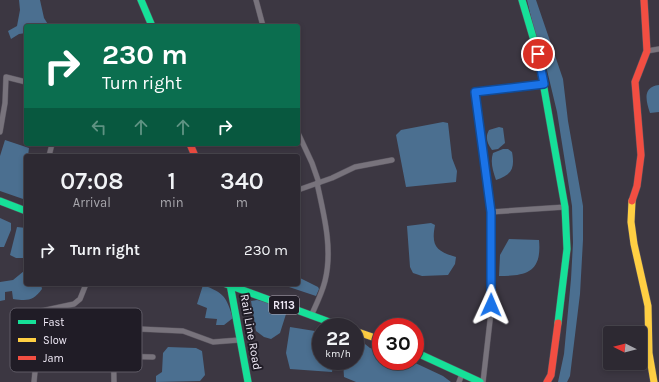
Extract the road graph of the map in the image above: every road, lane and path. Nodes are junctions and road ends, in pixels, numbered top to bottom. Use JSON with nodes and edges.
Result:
{"nodes":[{"id":1,"x":141,"y":0,"type":"edge"},
{"id":2,"x":256,"y":0,"type":"edge"},
{"id":3,"x":522,"y":0,"type":"edge"},
{"id":4,"x":644,"y":0,"type":"edge"},
{"id":5,"x":151,"y":24,"type":"edge"},
{"id":6,"x":263,"y":24,"type":"edge"},
{"id":7,"x":659,"y":49,"type":"edge"},
{"id":8,"x":647,"y":51,"type":"junction"},
{"id":9,"x":24,"y":82,"type":"edge"},
{"id":10,"x":544,"y":84,"type":"junction"},
{"id":11,"x":0,"y":132,"type":"edge"},
{"id":12,"x":300,"y":137,"type":"edge"},
{"id":13,"x":392,"y":160,"type":"dead end"},
{"id":14,"x":318,"y":183,"type":"junction"},
{"id":15,"x":300,"y":189,"type":"edge"},
{"id":16,"x":0,"y":201,"type":"edge"},
{"id":17,"x":565,"y":207,"type":"junction"},
{"id":18,"x":24,"y":211,"type":"edge"},
{"id":19,"x":491,"y":212,"type":"junction"},
{"id":20,"x":85,"y":286,"type":"edge"},
{"id":21,"x":229,"y":286,"type":"edge"},
{"id":22,"x":232,"y":286,"type":"edge"},
{"id":23,"x":55,"y":308,"type":"edge"},
{"id":24,"x":311,"y":316,"type":"junction"},
{"id":25,"x":317,"y":318,"type":"edge"},
{"id":26,"x":142,"y":329,"type":"edge"},
{"id":27,"x":239,"y":340,"type":"junction"},
{"id":28,"x":424,"y":356,"type":"edge"},
{"id":29,"x":142,"y":357,"type":"edge"},
{"id":30,"x":153,"y":357,"type":"dead end"},
{"id":31,"x":35,"y":372,"type":"edge"},
{"id":32,"x":113,"y":372,"type":"edge"},
{"id":33,"x":462,"y":374,"type":"junction"},
{"id":34,"x":34,"y":382,"type":"edge"},
{"id":35,"x":114,"y":382,"type":"edge"},
{"id":36,"x":248,"y":382,"type":"edge"},
{"id":37,"x":459,"y":382,"type":"edge"},
{"id":38,"x":481,"y":382,"type":"edge"},
{"id":39,"x":547,"y":382,"type":"edge"},
{"id":40,"x":654,"y":382,"type":"edge"}],
"edges":[{"from":1,"to":5,"type":"street"},
{"from":2,"to":6,"type":"street"},
{"from":3,"to":10,"type":"street"},
{"from":4,"to":8,"type":"street"},
{"from":7,"to":8,"type":"street"},
{"from":8,"to":40,"type":"street"},
{"from":9,"to":11,"type":"street"},
{"from":10,"to":17,"type":"street"},
{"from":10,"to":19,"type":"street"},
{"from":12,"to":14,"type":"street"},
{"from":13,"to":14,"type":"street"},
{"from":14,"to":15,"type":"street"},
{"from":14,"to":24,"type":"street"},
{"from":16,"to":18,"type":"street"},
{"from":17,"to":19,"type":"street"},
{"from":17,"to":39,"type":"street"},
{"from":19,"to":38,"type":"street"},
{"from":20,"to":23,"type":"street"},
{"from":21,"to":27,"type":"street","name":"Rail Line Road"},
{"from":22,"to":24,"type":"street","number":"R113"},
{"from":24,"to":25,"type":"street","number":"R113"},
{"from":26,"to":27,"type":"street"},
{"from":27,"to":36,"type":"street","name":"Rail Line Road"},
{"from":28,"to":33,"type":"street"},
{"from":29,"to":30,"type":"street"},
{"from":31,"to":34,"type":"street"},
{"from":32,"to":35,"type":"street"},
{"from":33,"to":37,"type":"street"},
{"from":33,"to":38,"type":"street"}]}
